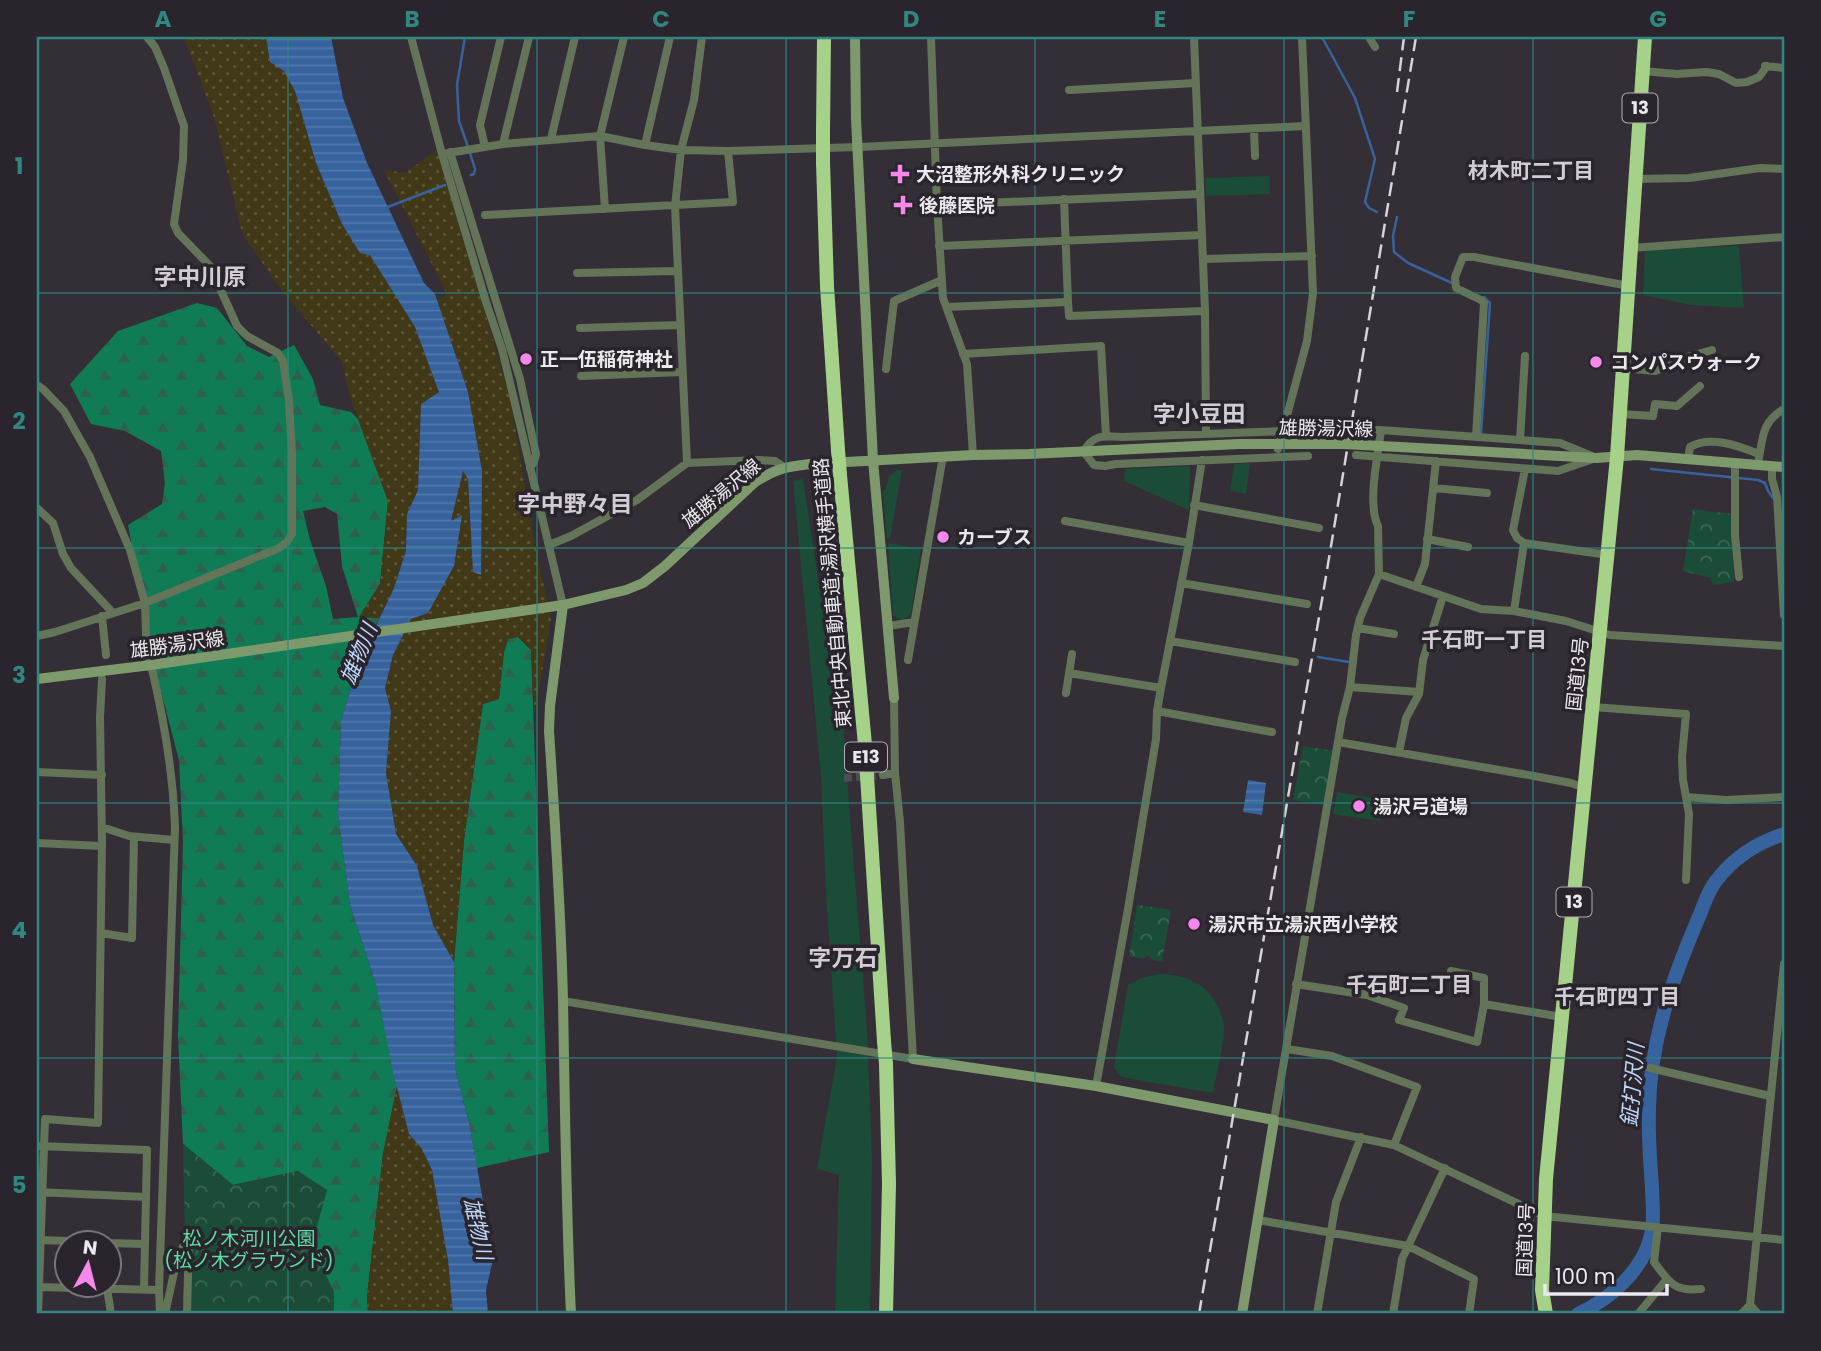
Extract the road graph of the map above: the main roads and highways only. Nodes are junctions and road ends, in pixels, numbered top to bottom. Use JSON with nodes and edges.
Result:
{"nodes":[{"id":1,"x":824,"y":37,"type":"edge"},
{"id":2,"x":1645,"y":37,"type":"edge"},
{"id":3,"x":886,"y":1314,"type":"edge"},
{"id":4,"x":1546,"y":1314,"type":"edge"}],
"edges":[{"from":1,"to":3,"type":"highway","name":"東北中央自動車道;湯沢横手道路","number":"E13","bridge":true},
{"from":2,"to":4,"type":"highway","name":"国道13号","number":"13"}]}
